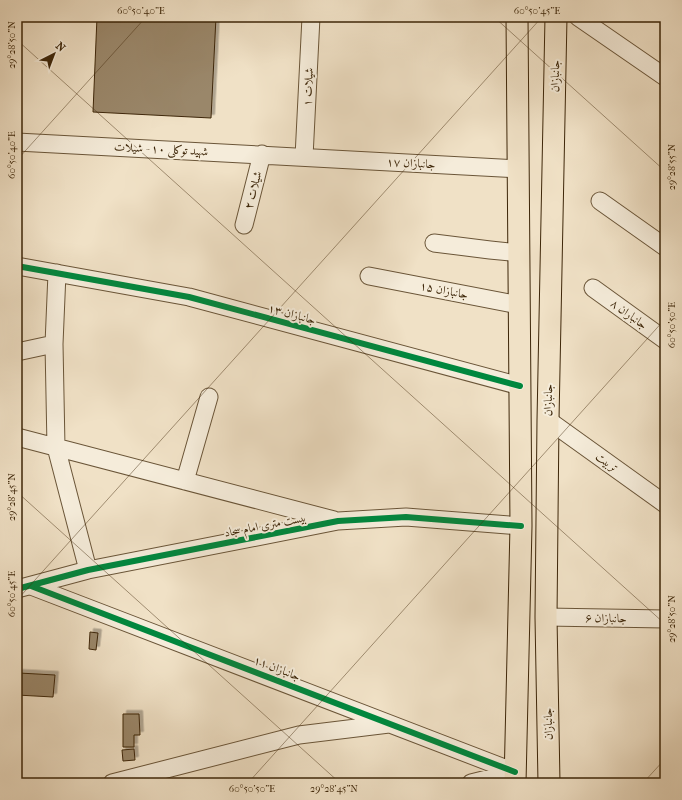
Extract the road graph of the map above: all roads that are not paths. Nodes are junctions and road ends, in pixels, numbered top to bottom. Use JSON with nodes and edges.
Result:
{"nodes":[{"id":1,"x":311,"y":17,"type":"edge"},
{"id":2,"x":517,"y":17,"type":"edge"},
{"id":3,"x":556,"y":17,"type":"edge"},
{"id":4,"x":578,"y":17,"type":"edge"},
{"id":5,"x":665,"y":77,"type":"edge"},
{"id":6,"x":17,"y":142,"type":"edge"},
{"id":7,"x":262,"y":154,"type":"junction"},
{"id":8,"x":304,"y":157,"type":"junction"},
{"id":9,"x":518,"y":168,"type":"junction"},
{"id":10,"x":600,"y":201,"type":"dead end"},
{"id":11,"x":244,"y":225,"type":"dead end"},
{"id":12,"x":434,"y":243,"type":"dead end"},
{"id":13,"x":665,"y":247,"type":"edge"},
{"id":14,"x":519,"y":252,"type":"junction"},
{"id":15,"x":17,"y":266,"type":"edge"},
{"id":16,"x":57,"y":273,"type":"junction"},
{"id":17,"x":369,"y":276,"type":"dead end"},
{"id":18,"x":593,"y":288,"type":"dead end"},
{"id":19,"x":519,"y":305,"type":"junction"},
{"id":20,"x":665,"y":340,"type":"edge"},
{"id":21,"x":54,"y":344,"type":"junction"},
{"id":22,"x":17,"y":352,"type":"edge"},
{"id":23,"x":520,"y":386,"type":"junction"},
{"id":24,"x":209,"y":397,"type":"dead end"},
{"id":25,"x":548,"y":420,"type":"junction"},
{"id":26,"x":17,"y":437,"type":"edge"},
{"id":27,"x":56,"y":446,"type":"junction"},
{"id":28,"x":185,"y":481,"type":"junction"},
{"id":29,"x":665,"y":504,"type":"edge"},
{"id":30,"x":338,"y":521,"type":"junction"},
{"id":31,"x":521,"y":526,"type":"junction"},
{"id":32,"x":88,"y":570,"type":"junction"},
{"id":33,"x":24,"y":588,"type":"edge"},
{"id":34,"x":546,"y":618,"type":"junction"},
{"id":35,"x":665,"y":619,"type":"edge"},
{"id":36,"x":391,"y":724,"type":"junction"},
{"id":37,"x":515,"y":777,"type":"edge"},
{"id":38,"x":112,"y":783,"type":"edge"},
{"id":39,"x":471,"y":783,"type":"edge"},
{"id":40,"x":549,"y":783,"type":"edge"}],
"edges":[{"from":1,"to":8,"type":"street","name":"شیلات ۱"},
{"from":2,"to":9,"type":"main road"},
{"from":3,"to":25,"type":"main road","name":"جانبازان"},
{"from":4,"to":5,"type":"street"},
{"from":6,"to":7,"type":"street","name":"شهید توکلی ۱۰ - شیلات"},
{"from":7,"to":8,"type":"street","name":"شهید توکلی ۱۰ - شیلات"},
{"from":7,"to":11,"type":"street","name":"شیلات ۲"},
{"from":8,"to":9,"type":"street","name":"جانبازان ۱۷"},
{"from":9,"to":14,"type":"main road"},
{"from":10,"to":13,"type":"street"},
{"from":12,"to":14,"type":"street"},
{"from":14,"to":19,"type":"main road"},
{"from":15,"to":16,"type":"street","name":"جانبازان ۱۳"},
{"from":16,"to":21,"type":"street"},
{"from":16,"to":23,"type":"street","name":"جانبازان ۱۳"},
{"from":17,"to":19,"type":"street","name":"جانبازان ۱۵"},
{"from":18,"to":20,"type":"street","name":"جانباران ۸"},
{"from":19,"to":23,"type":"main road"},
{"from":21,"to":22,"type":"street"},
{"from":21,"to":27,"type":"street"},
{"from":23,"to":31,"type":"main road"},
{"from":24,"to":28,"type":"street"},
{"from":25,"to":29,"type":"street","name":"تربیت"},
{"from":25,"to":34,"type":"main road","name":"جانبازان"},
{"from":26,"to":27,"type":"street"},
{"from":27,"to":28,"type":"street"},
{"from":27,"to":32,"type":"street"},
{"from":28,"to":30,"type":"street"},
{"from":30,"to":31,"type":"street","name":"بیست متری امام سجاد"},
{"from":30,"to":32,"type":"street","name":"بیست متری امام سجاد"},
{"from":31,"to":37,"type":"main road"},
{"from":32,"to":33,"type":"street","name":"بیست متری امام سجاد"},
{"from":33,"to":36,"type":"street","name":"جانبازان ۱۱"},
{"from":34,"to":35,"type":"street","name":"جانبازان ۶"},
{"from":34,"to":40,"type":"main road","name":"جانبازان"},
{"from":36,"to":37,"type":"street","name":"جانبازان ۱۱"},
{"from":36,"to":38,"type":"street"},
{"from":37,"to":39,"type":"street"}]}
